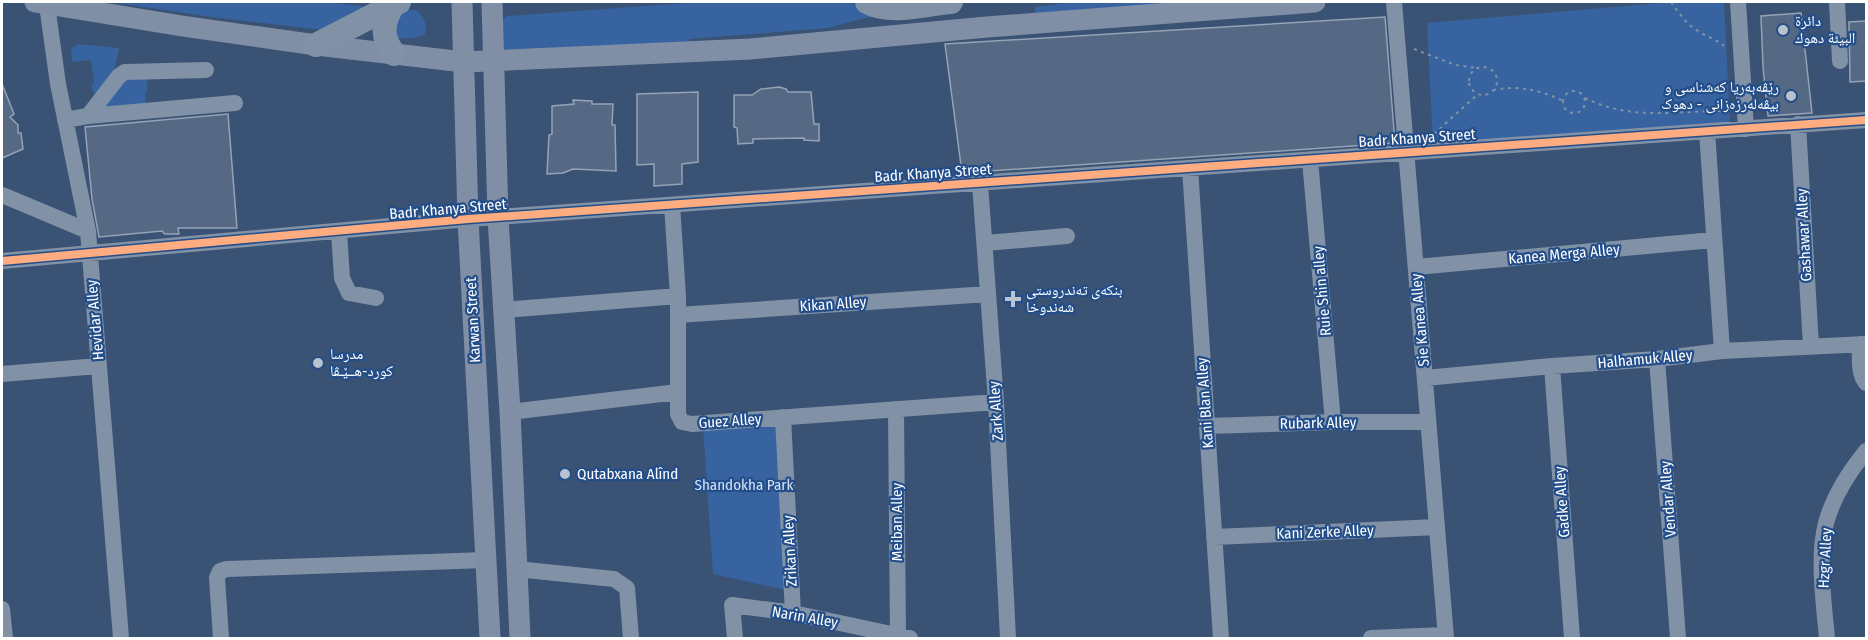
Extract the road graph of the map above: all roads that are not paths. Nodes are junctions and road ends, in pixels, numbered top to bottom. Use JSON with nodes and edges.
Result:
{"nodes":[{"id":1,"x":462,"y":2,"type":"edge"},
{"id":2,"x":492,"y":2,"type":"edge"},
{"id":3,"x":867,"y":2,"type":"edge"},
{"id":4,"x":951,"y":2,"type":"edge"},
{"id":5,"x":1315,"y":2,"type":"edge"},
{"id":6,"x":1394,"y":2,"type":"edge"},
{"id":7,"x":1738,"y":2,"type":"edge"},
{"id":8,"x":1837,"y":2,"type":"edge"},
{"id":9,"x":41,"y":3,"type":"edge"},
{"id":10,"x":396,"y":3,"type":"edge"},
{"id":11,"x":316,"y":45,"type":"junction"},
{"id":12,"x":394,"y":54,"type":"junction"},
{"id":13,"x":494,"y":61,"type":"junction"},
{"id":14,"x":1840,"y":61,"type":"dead end"},
{"id":15,"x":464,"y":62,"type":"junction"},
{"id":16,"x":206,"y":70,"type":"dead end"},
{"id":17,"x":235,"y":103,"type":"dead end"},
{"id":18,"x":88,"y":116,"type":"junction"},
{"id":19,"x":65,"y":120,"type":"junction"},
{"id":20,"x":1866,"y":120,"type":"edge"},
{"id":21,"x":1798,"y":124,"type":"junction"},
{"id":22,"x":1746,"y":129,"type":"junction"},
{"id":23,"x":1707,"y":131,"type":"junction"},
{"id":24,"x":1406,"y":153,"type":"junction"},
{"id":25,"x":1310,"y":160,"type":"junction"},
{"id":26,"x":1190,"y":168,"type":"junction"},
{"id":27,"x":980,"y":184,"type":"junction"},
{"id":28,"x":2,"y":195,"type":"edge"},
{"id":29,"x":672,"y":205,"type":"junction"},
{"id":30,"x":498,"y":218,"type":"junction"},
{"id":31,"x":468,"y":219,"type":"junction"},
{"id":32,"x":88,"y":231,"type":"junction"},
{"id":33,"x":339,"y":232,"type":"junction"},
{"id":34,"x":1067,"y":236,"type":"dead end"},
{"id":35,"x":1713,"y":240,"type":"junction"},
{"id":36,"x":985,"y":243,"type":"junction"},
{"id":37,"x":89,"y":253,"type":"junction"},
{"id":38,"x":2,"y":261,"type":"edge"},
{"id":39,"x":1416,"y":267,"type":"junction"},
{"id":40,"x":988,"y":294,"type":"junction"},
{"id":41,"x":678,"y":296,"type":"junction"},
{"id":42,"x":376,"y":298,"type":"dead end"},
{"id":43,"x":503,"y":310,"type":"junction"},
{"id":44,"x":678,"y":315,"type":"junction"},
{"id":45,"x":1863,"y":344,"type":"edge"},
{"id":46,"x":1811,"y":346,"type":"junction"},
{"id":47,"x":1722,"y":351,"type":"junction"},
{"id":48,"x":1657,"y":359,"type":"junction"},
{"id":49,"x":98,"y":366,"type":"junction"},
{"id":50,"x":1552,"y":366,"type":"junction"},
{"id":51,"x":2,"y":374,"type":"edge"},
{"id":52,"x":1425,"y":378,"type":"junction"},
{"id":53,"x":1866,"y":383,"type":"edge"},
{"id":54,"x":678,"y":392,"type":"junction"},
{"id":55,"x":996,"y":402,"type":"junction"},
{"id":56,"x":896,"y":409,"type":"junction"},
{"id":57,"x":510,"y":412,"type":"junction"},
{"id":58,"x":783,"y":417,"type":"junction"},
{"id":59,"x":1333,"y":422,"type":"junction"},
{"id":60,"x":1428,"y":422,"type":"junction"},
{"id":61,"x":1207,"y":426,"type":"junction"},
{"id":62,"x":1866,"y":452,"type":"edge"},
{"id":63,"x":1437,"y":527,"type":"junction"},
{"id":64,"x":1214,"y":537,"type":"junction"},
{"id":65,"x":486,"y":560,"type":"junction"},
{"id":66,"x":516,"y":569,"type":"junction"},
{"id":67,"x":2,"y":609,"type":"edge"},
{"id":68,"x":793,"y":613,"type":"junction"},
{"id":69,"x":904,"y":637,"type":"edge"},
{"id":70,"x":1446,"y":637,"type":"edge"},
{"id":71,"x":5,"y":639,"type":"edge"},
{"id":72,"x":121,"y":639,"type":"edge"},
{"id":73,"x":221,"y":639,"type":"edge"},
{"id":74,"x":490,"y":639,"type":"edge"},
{"id":75,"x":520,"y":639,"type":"edge"},
{"id":76,"x":631,"y":639,"type":"edge"},
{"id":77,"x":735,"y":639,"type":"edge"},
{"id":78,"x":1008,"y":639,"type":"edge"},
{"id":79,"x":1221,"y":639,"type":"edge"},
{"id":80,"x":1371,"y":639,"type":"edge"},
{"id":81,"x":1572,"y":639,"type":"edge"},
{"id":82,"x":1678,"y":639,"type":"edge"},
{"id":83,"x":1827,"y":639,"type":"edge"}],
"edges":[{"from":1,"to":15,"type":"main road","name":"Karwan Street"},
{"from":2,"to":13,"type":"main road","name":"Karwan Street"},
{"from":3,"to":4,"type":"highway"},
{"from":5,"to":13,"type":"main road"},
{"from":6,"to":24,"type":"street","name":"Sie Kanea Alley"},
{"from":7,"to":22,"type":"street"},
{"from":8,"to":14,"type":"street"},
{"from":9,"to":11,"type":"main road"},
{"from":9,"to":19,"type":"street","name":"Hevidar Alley"},
{"from":10,"to":11,"type":"highway"},
{"from":10,"to":12,"type":"highway"},
{"from":11,"to":12,"type":"main road"},
{"from":12,"to":15,"type":"main road"},
{"from":13,"to":15,"type":"main road"},
{"from":13,"to":30,"type":"main road","name":"Karwan Street"},
{"from":15,"to":31,"type":"main road","name":"Karwan Street"},
{"from":16,"to":18,"type":"street"},
{"from":17,"to":18,"type":"street"},
{"from":18,"to":19,"type":"street"},
{"from":19,"to":32,"type":"street","name":"Hevidar Alley"},
{"from":20,"to":21,"type":"street","name":"Badr Khanya Street"},
{"from":21,"to":22,"type":"street","name":"Badr Khanya Street"},
{"from":21,"to":46,"type":"street","name":"Gashawar Alley"},
{"from":22,"to":23,"type":"street","name":"Badr Khanya Street"},
{"from":23,"to":24,"type":"street","name":"Badr Khanya Street"},
{"from":23,"to":35,"type":"street"},
{"from":24,"to":25,"type":"street","name":"Badr Khanya Street"},
{"from":24,"to":39,"type":"street","name":"Sie Kanea Alley"},
{"from":25,"to":26,"type":"street","name":"Badr Khanya Street"},
{"from":25,"to":59,"type":"street","name":"Ruie Shin alley"},
{"from":26,"to":27,"type":"street","name":"Badr Khanya Street"},
{"from":26,"to":61,"type":"street","name":"Kani Blan Alley"},
{"from":27,"to":29,"type":"street","name":"Badr Khanya Street"},
{"from":27,"to":36,"type":"street","name":"Zark Alley"},
{"from":28,"to":32,"type":"street"},
{"from":29,"to":30,"type":"street","name":"Badr Khanya Street"},
{"from":29,"to":41,"type":"street","name":"Guez Alley"},
{"from":30,"to":31,"type":"street","name":"Badr Khanya Street"},
{"from":30,"to":43,"type":"main road","name":"Karwan Street"},
{"from":31,"to":33,"type":"street","name":"Badr Khanya Street"},
{"from":31,"to":65,"type":"main road","name":"Karwan Street"},
{"from":32,"to":37,"type":"street","name":"Hevidar Alley"},
{"from":33,"to":37,"type":"street","name":"Badr Khanya Street"},
{"from":33,"to":42,"type":"street"},
{"from":34,"to":36,"type":"street"},
{"from":35,"to":39,"type":"street","name":"Kanea Merga Alley"},
{"from":35,"to":47,"type":"street"},
{"from":36,"to":40,"type":"street","name":"Zark Alley"},
{"from":37,"to":38,"type":"street","name":"Badr Khanya Street"},
{"from":37,"to":49,"type":"street","name":"Hevidar Alley"},
{"from":39,"to":52,"type":"street","name":"Sie Kanea Alley"},
{"from":40,"to":44,"type":"street","name":"Kikan Alley"},
{"from":40,"to":55,"type":"street","name":"Zark Alley"},
{"from":41,"to":43,"type":"street"},
{"from":41,"to":44,"type":"street","name":"Guez Alley"},
{"from":43,"to":57,"type":"main road","name":"Karwan Street"},
{"from":44,"to":54,"type":"street","name":"Guez Alley"},
{"from":45,"to":46,"type":"street","name":"Halhamuk Alley"},
{"from":45,"to":53,"type":"street"},
{"from":46,"to":47,"type":"street","name":"Halhamuk Alley"},
{"from":47,"to":48,"type":"street","name":"Halhamuk Alley"},
{"from":48,"to":50,"type":"street","name":"Halhamuk Alley"},
{"from":48,"to":82,"type":"street","name":"Vendar Alley"},
{"from":49,"to":51,"type":"street"},
{"from":49,"to":72,"type":"street","name":"Hevidar Alley"},
{"from":50,"to":52,"type":"street","name":"Halhamuk Alley"},
{"from":50,"to":81,"type":"street","name":"Gadke Alley"},
{"from":52,"to":60,"type":"street","name":"Sie Kanea Alley"},
{"from":54,"to":57,"type":"street"},
{"from":54,"to":58,"type":"street","name":"Guez Alley"},
{"from":55,"to":56,"type":"street","name":"Guez Alley"},
{"from":55,"to":78,"type":"street","name":"Zark Alley"},
{"from":56,"to":58,"type":"street","name":"Guez Alley"},
{"from":56,"to":69,"type":"street","name":"Meiban Alley"},
{"from":57,"to":66,"type":"main road","name":"Karwan Street"},
{"from":58,"to":68,"type":"street","name":"Zrikan Alley"},
{"from":59,"to":60,"type":"street","name":"Rubark Alley"},
{"from":59,"to":61,"type":"street","name":"Rubark Alley"},
{"from":60,"to":63,"type":"street","name":"Sie Kanea Alley"},
{"from":61,"to":64,"type":"street","name":"Kani Blan Alley"},
{"from":62,"to":83,"type":"street","name":"Hzgr Alley"},
{"from":63,"to":64,"type":"street","name":"Kani Zerke Alley"},
{"from":63,"to":70,"type":"street","name":"Sie Kanea Alley"},
{"from":64,"to":79,"type":"street","name":"Kani Blan Alley"},
{"from":65,"to":73,"type":"street"},
{"from":65,"to":74,"type":"main road","name":"Karwan Street"},
{"from":66,"to":75,"type":"main road","name":"Karwan Street"},
{"from":66,"to":76,"type":"street"},
{"from":67,"to":71,"type":"street"},
{"from":68,"to":69,"type":"street","name":"Narin Alley"},
{"from":68,"to":77,"type":"street","name":"Narin Alley"},
{"from":70,"to":80,"type":"street"}]}
